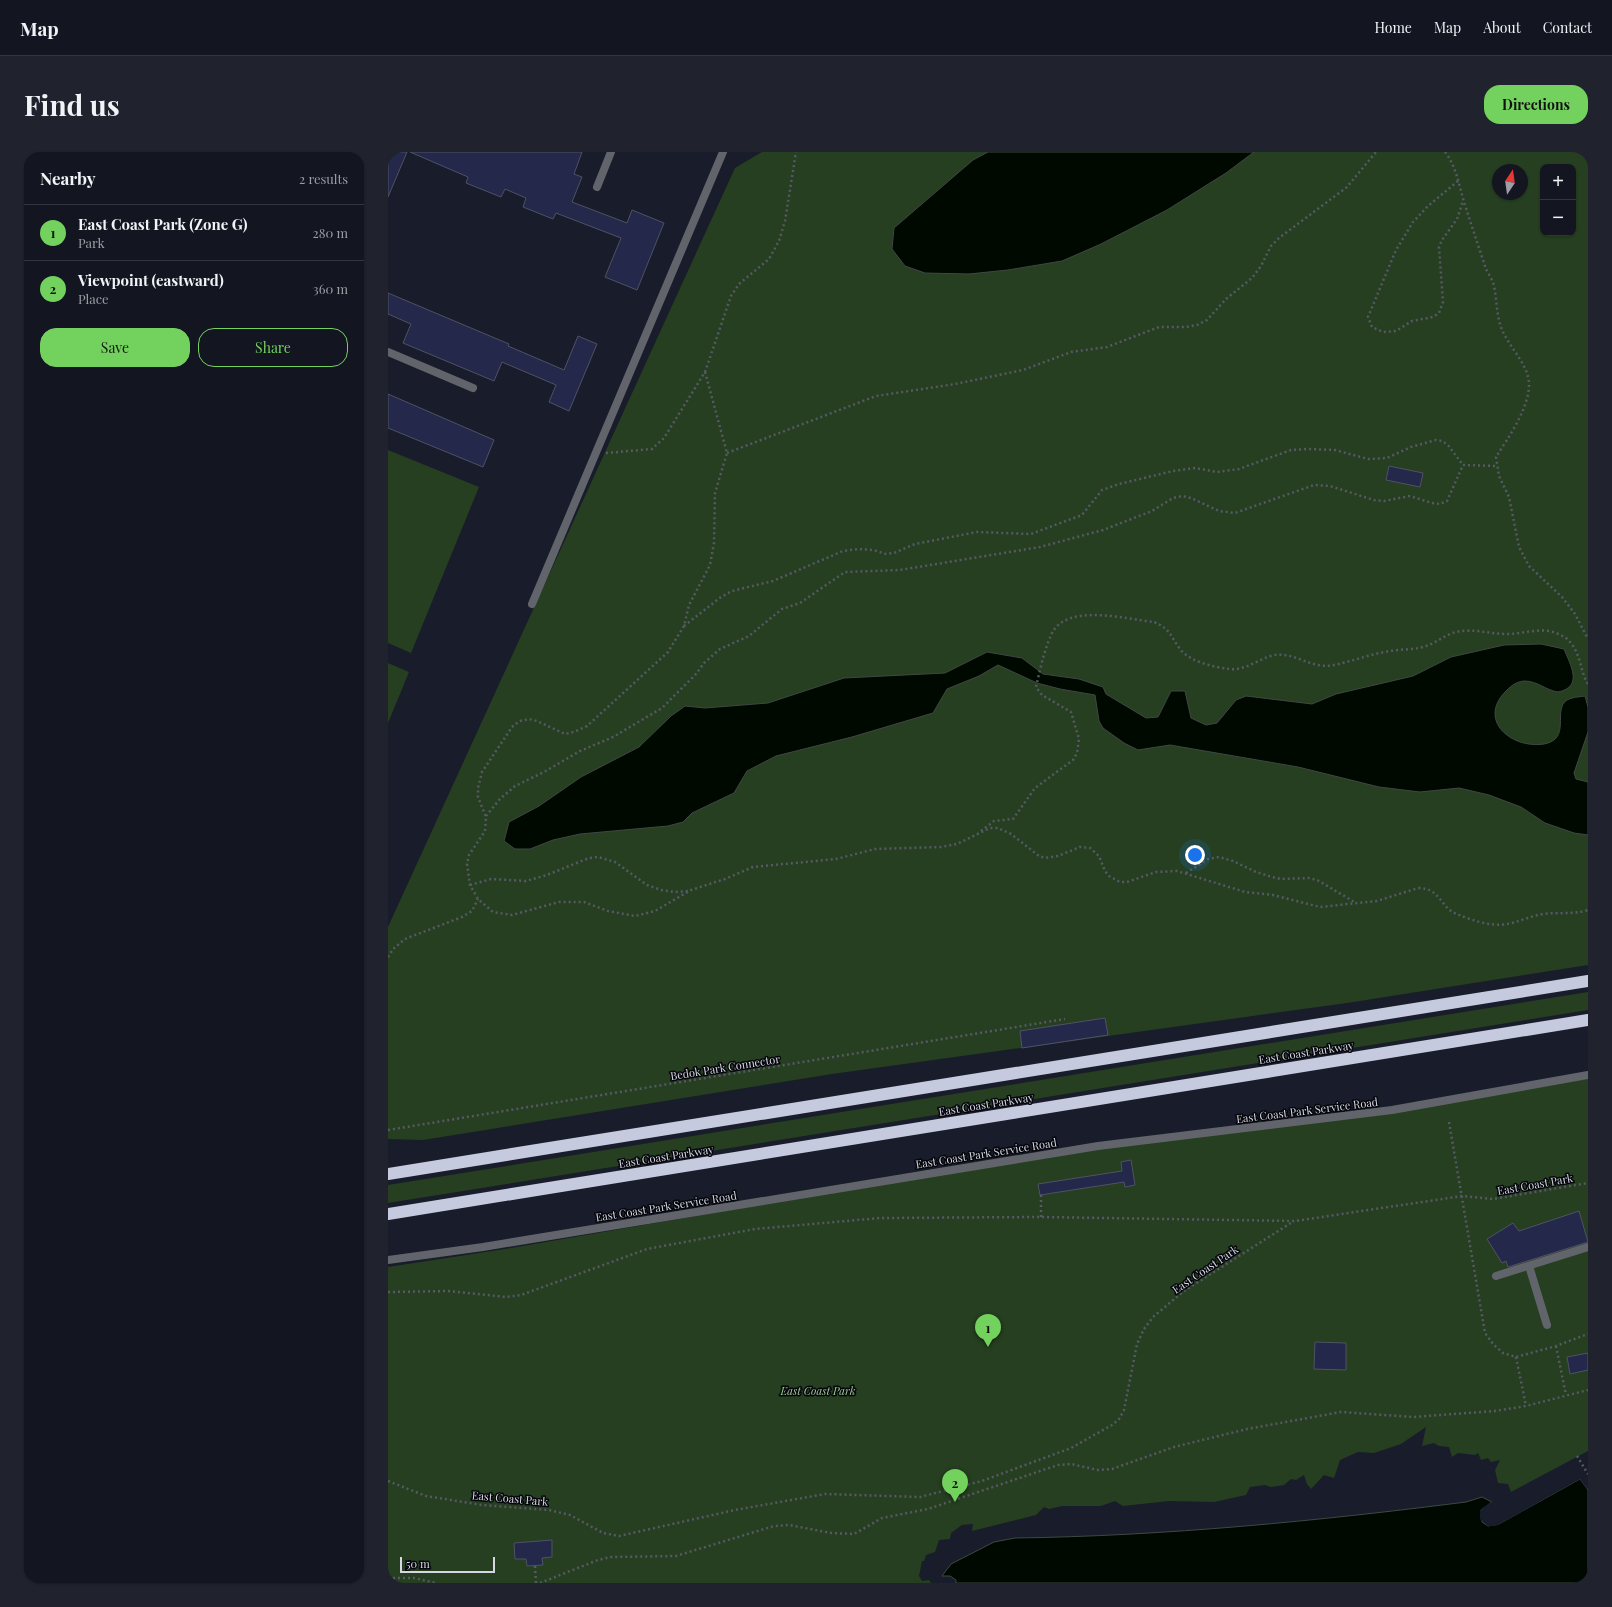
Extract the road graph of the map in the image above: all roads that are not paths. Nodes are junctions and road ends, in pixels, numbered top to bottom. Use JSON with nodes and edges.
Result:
{"nodes":[{"id":1,"x":611,"y":152,"type":"edge"},
{"id":2,"x":723,"y":152,"type":"edge"},
{"id":3,"x":597,"y":187,"type":"dead end"},
{"id":4,"x":388,"y":352,"type":"edge"},
{"id":5,"x":473,"y":388,"type":"dead end"},
{"id":6,"x":532,"y":604,"type":"dead end"},
{"id":7,"x":1588,"y":981,"type":"edge"},
{"id":8,"x":1588,"y":1020,"type":"edge"},
{"id":9,"x":1588,"y":1075,"type":"edge"},
{"id":10,"x":388,"y":1174,"type":"edge"},
{"id":11,"x":388,"y":1214,"type":"edge"},
{"id":12,"x":1588,"y":1247,"type":"edge"},
{"id":13,"x":388,"y":1260,"type":"edge"},
{"id":14,"x":1529,"y":1266,"type":"junction"},
{"id":15,"x":1496,"y":1276,"type":"dead end"},
{"id":16,"x":1547,"y":1325,"type":"dead end"}],
"edges":[{"from":1,"to":3,"type":"street"},
{"from":2,"to":6,"type":"street"},
{"from":4,"to":5,"type":"street"},
{"from":7,"to":10,"type":"highway"},
{"from":8,"to":11,"type":"highway","name":"East Coast Parkway"},
{"from":9,"to":13,"type":"street","name":"East Coast Park Service Road"},
{"from":12,"to":14,"type":"street"},
{"from":14,"to":15,"type":"street"},
{"from":14,"to":16,"type":"street"}]}
